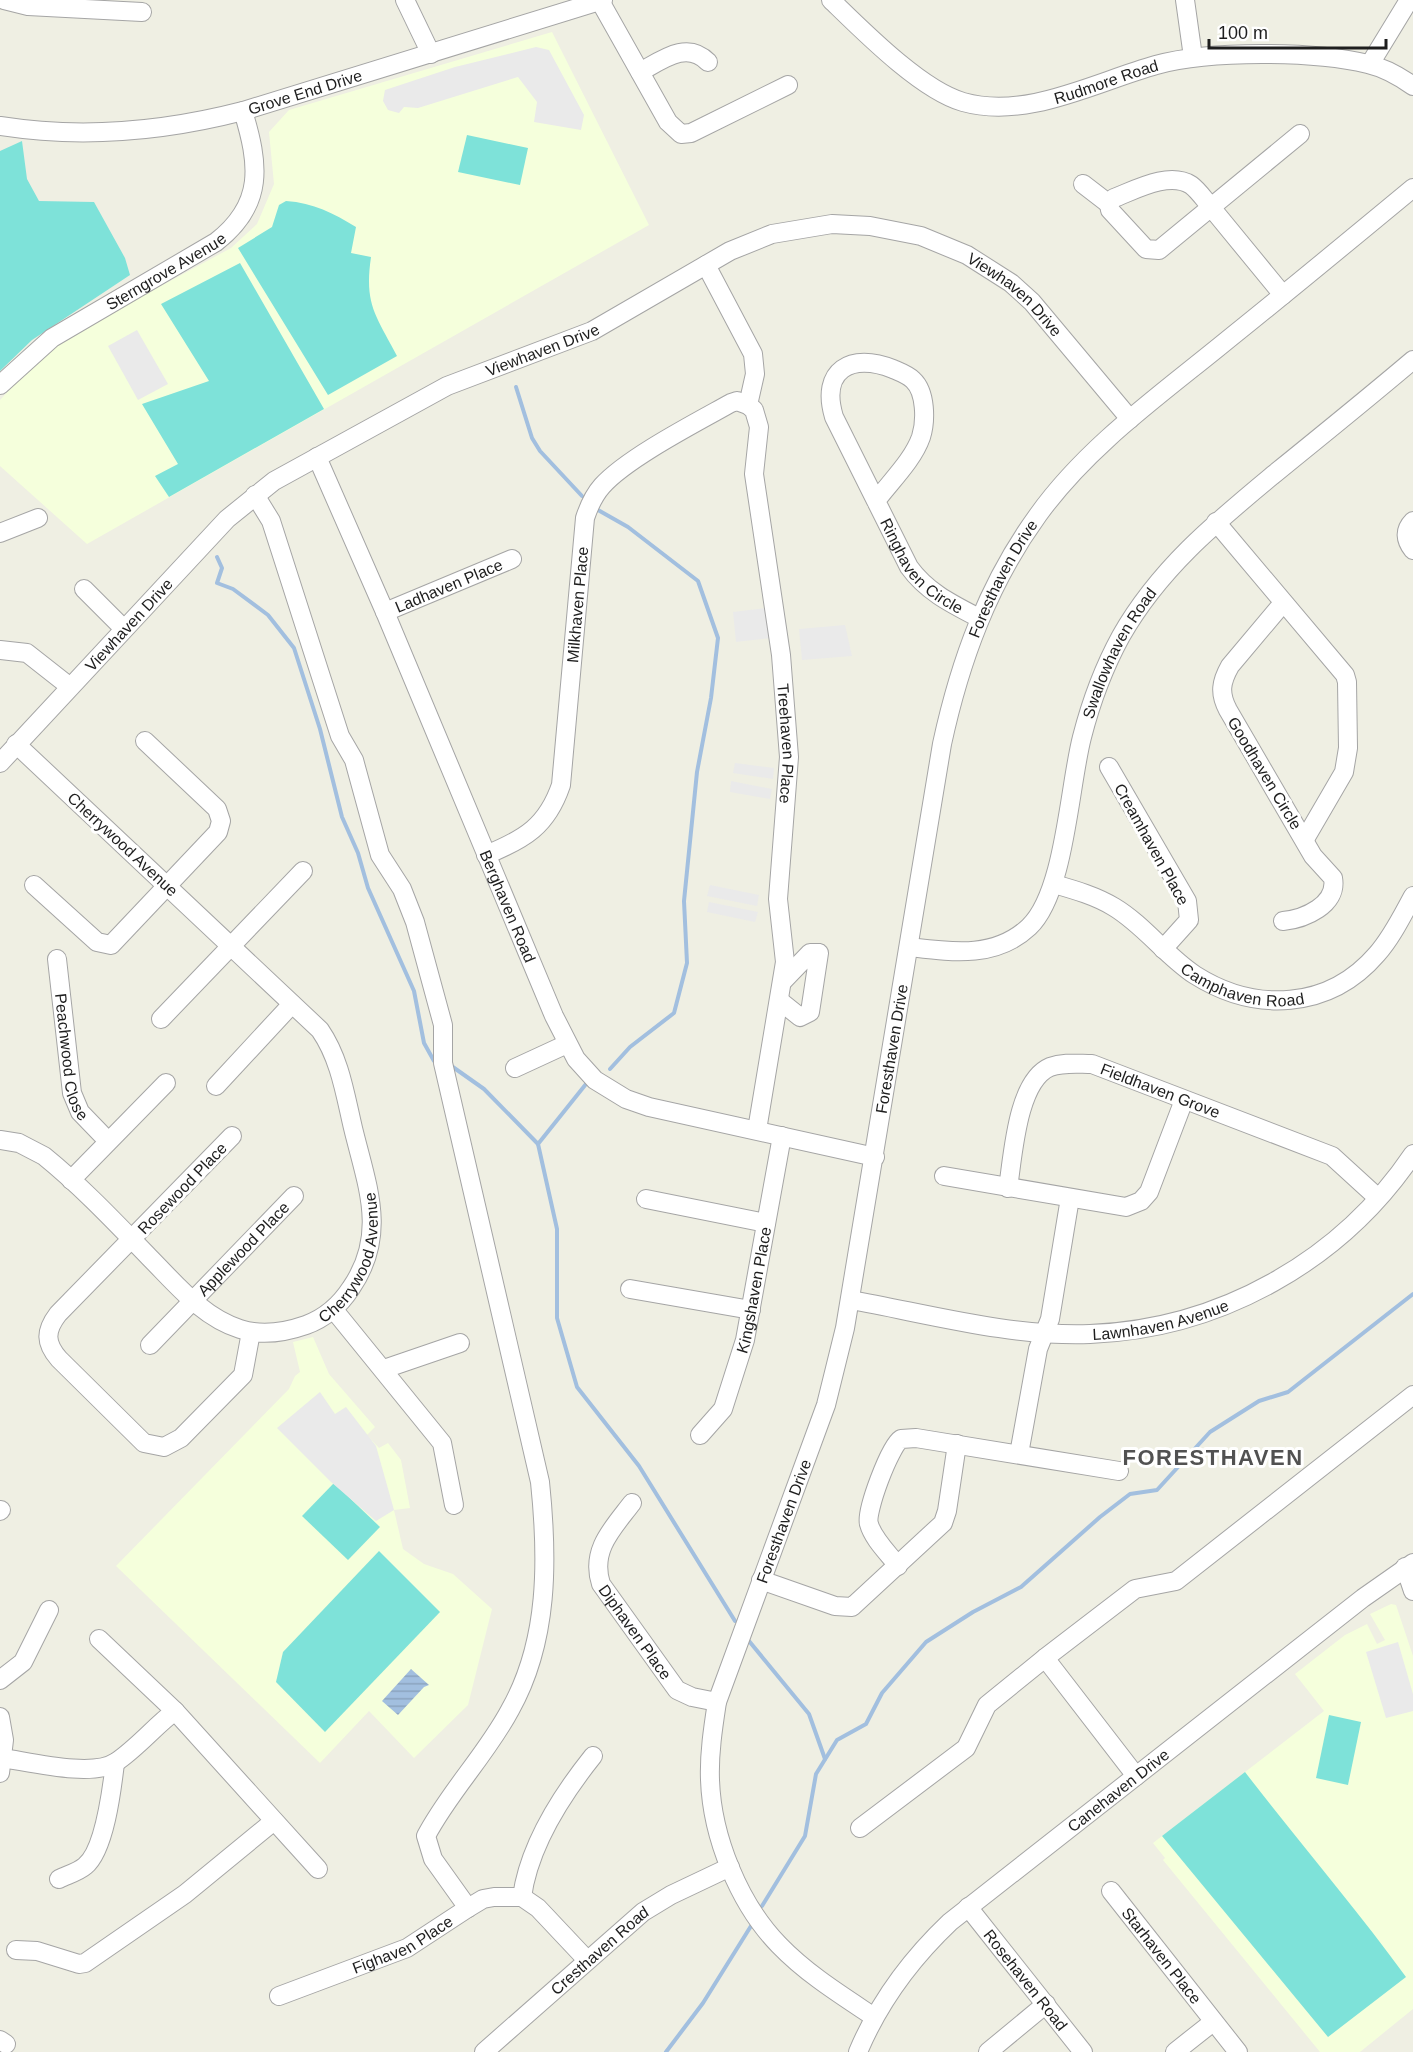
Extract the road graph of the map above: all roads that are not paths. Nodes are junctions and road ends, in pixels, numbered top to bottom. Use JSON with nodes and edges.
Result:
{"nodes":[{"id":1,"x":4,"y":0,"type":"edge"},
{"id":2,"x":405,"y":0,"type":"edge"},
{"id":3,"x":831,"y":0,"type":"edge"},
{"id":4,"x":1185,"y":0,"type":"edge"},
{"id":5,"x":1409,"y":0,"type":"edge"},
{"id":6,"x":602,"y":1,"type":"edge"},
{"id":7,"x":142,"y":12,"type":"dead end"},
{"id":8,"x":431,"y":54,"type":"junction"},
{"id":9,"x":1192,"y":57,"type":"junction"},
{"id":10,"x":708,"y":62,"type":"dead end"},
{"id":11,"x":1370,"y":64,"type":"junction"},
{"id":12,"x":640,"y":72,"type":"junction"},
{"id":13,"x":788,"y":85,"type":"dead end"},
{"id":14,"x":1413,"y":86,"type":"edge"},
{"id":15,"x":243,"y":111,"type":"junction"},
{"id":16,"x":0,"y":126,"type":"edge"},
{"id":17,"x":1300,"y":134,"type":"dead end"},
{"id":18,"x":1083,"y":184,"type":"dead end"},
{"id":19,"x":1413,"y":188,"type":"edge"},
{"id":20,"x":1109,"y":204,"type":"junction"},
{"id":21,"x":1210,"y":206,"type":"junction"},
{"id":22,"x":706,"y":265,"type":"junction"},
{"id":23,"x":1283,"y":296,"type":"junction"},
{"id":24,"x":1413,"y":360,"type":"edge"},
{"id":25,"x":0,"y":385,"type":"edge"},
{"id":26,"x":745,"y":403,"type":"junction"},
{"id":27,"x":1130,"y":419,"type":"junction"},
{"id":28,"x":317,"y":457,"type":"junction"},
{"id":29,"x":255,"y":495,"type":"junction"},
{"id":30,"x":876,"y":501,"type":"junction"},
{"id":31,"x":38,"y":518,"type":"dead end"},
{"id":32,"x":1413,"y":521,"type":"edge"},
{"id":33,"x":1216,"y":522,"type":"junction"},
{"id":34,"x":0,"y":533,"type":"edge"},
{"id":35,"x":1413,"y":550,"type":"edge"},
{"id":36,"x":512,"y":559,"type":"dead end"},
{"id":37,"x":84,"y":589,"type":"dead end"},
{"id":38,"x":1283,"y":603,"type":"junction"},
{"id":39,"x":385,"y":612,"type":"junction"},
{"id":40,"x":979,"y":618,"type":"junction"},
{"id":41,"x":124,"y":629,"type":"junction"},
{"id":42,"x":0,"y":650,"type":"edge"},
{"id":43,"x":69,"y":686,"type":"junction"},
{"id":44,"x":145,"y":741,"type":"dead end"},
{"id":45,"x":16,"y":744,"type":"junction"},
{"id":46,"x":0,"y":763,"type":"edge"},
{"id":47,"x":1109,"y":767,"type":"dead end"},
{"id":48,"x":1305,"y":839,"type":"junction"},
{"id":49,"x":486,"y":855,"type":"junction"},
{"id":50,"x":303,"y":871,"type":"dead end"},
{"id":51,"x":1054,"y":884,"type":"junction"},
{"id":52,"x":34,"y":885,"type":"dead end"},
{"id":53,"x":168,"y":886,"type":"junction"},
{"id":54,"x":1413,"y":896,"type":"edge"},
{"id":55,"x":1283,"y":921,"type":"dead end"},
{"id":56,"x":230,"y":945,"type":"junction"},
{"id":57,"x":909,"y":947,"type":"junction"},
{"id":58,"x":1163,"y":949,"type":"junction"},
{"id":59,"x":57,"y":959,"type":"dead end"},
{"id":60,"x":783,"y":981,"type":"junction"},
{"id":61,"x":780,"y":1001,"type":"junction"},
{"id":62,"x":292,"y":1004,"type":"junction"},
{"id":63,"x":161,"y":1019,"type":"dead end"},
{"id":64,"x":567,"y":1044,"type":"junction"},
{"id":65,"x":515,"y":1068,"type":"dead end"},
{"id":66,"x":166,"y":1083,"type":"dead end"},
{"id":67,"x":216,"y":1086,"type":"dead end"},
{"id":68,"x":1184,"y":1100,"type":"junction"},
{"id":69,"x":757,"y":1130,"type":"junction"},
{"id":70,"x":232,"y":1136,"type":"dead end"},
{"id":71,"x":782,"y":1136,"type":"junction"},
{"id":72,"x":0,"y":1140,"type":"edge"},
{"id":73,"x":108,"y":1141,"type":"junction"},
{"id":74,"x":1413,"y":1154,"type":"edge"},
{"id":75,"x":875,"y":1157,"type":"junction"},
{"id":76,"x":944,"y":1176,"type":"dead end"},
{"id":77,"x":71,"y":1180,"type":"junction"},
{"id":78,"x":1008,"y":1188,"type":"junction"},
{"id":79,"x":294,"y":1196,"type":"dead end"},
{"id":80,"x":1070,"y":1198,"type":"junction"},
{"id":81,"x":1378,"y":1198,"type":"junction"},
{"id":82,"x":646,"y":1199,"type":"dead end"},
{"id":83,"x":766,"y":1223,"type":"junction"},
{"id":84,"x":132,"y":1240,"type":"junction"},
{"id":85,"x":630,"y":1289,"type":"dead end"},
{"id":86,"x":851,"y":1300,"type":"junction"},
{"id":87,"x":193,"y":1302,"type":"junction"},
{"id":88,"x":334,"y":1310,"type":"junction"},
{"id":89,"x":752,"y":1310,"type":"junction"},
{"id":90,"x":251,"y":1332,"type":"junction"},
{"id":91,"x":1046,"y":1332,"type":"junction"},
{"id":92,"x":460,"y":1343,"type":"dead end"},
{"id":93,"x":150,"y":1345,"type":"dead end"},
{"id":94,"x":384,"y":1369,"type":"junction"},
{"id":95,"x":1413,"y":1395,"type":"edge"},
{"id":96,"x":700,"y":1435,"type":"dead end"},
{"id":97,"x":957,"y":1444,"type":"junction"},
{"id":98,"x":1019,"y":1454,"type":"junction"},
{"id":99,"x":1119,"y":1471,"type":"dead end"},
{"id":100,"x":632,"y":1503,"type":"dead end"},
{"id":101,"x":454,"y":1505,"type":"dead end"},
{"id":102,"x":1409,"y":1565,"type":"edge"},
{"id":103,"x":898,"y":1566,"type":"junction"},
{"id":104,"x":761,"y":1580,"type":"junction"},
{"id":105,"x":1413,"y":1591,"type":"edge"},
{"id":106,"x":49,"y":1610,"type":"dead end"},
{"id":107,"x":99,"y":1639,"type":"dead end"},
{"id":108,"x":1045,"y":1658,"type":"junction"},
{"id":109,"x":0,"y":1680,"type":"edge"},
{"id":110,"x":717,"y":1702,"type":"junction"},
{"id":111,"x":175,"y":1711,"type":"junction"},
{"id":112,"x":0,"y":1717,"type":"edge"},
{"id":113,"x":592,"y":1756,"type":"dead end"},
{"id":114,"x":115,"y":1763,"type":"junction"},
{"id":115,"x":1,"y":1766,"type":"edge"},
{"id":116,"x":1136,"y":1776,"type":"junction"},
{"id":117,"x":274,"y":1821,"type":"junction"},
{"id":118,"x":860,"y":1828,"type":"dead end"},
{"id":119,"x":730,"y":1867,"type":"junction"},
{"id":120,"x":318,"y":1869,"type":"dead end"},
{"id":121,"x":59,"y":1879,"type":"dead end"},
{"id":122,"x":1111,"y":1891,"type":"dead end"},
{"id":123,"x":522,"y":1897,"type":"junction"},
{"id":124,"x":968,"y":1907,"type":"junction"},
{"id":125,"x":468,"y":1908,"type":"junction"},
{"id":126,"x":8,"y":1946,"type":"edge"},
{"id":127,"x":587,"y":1960,"type":"junction"},
{"id":128,"x":45,"y":1965,"type":"dead end"},
{"id":129,"x":279,"y":1996,"type":"dead end"},
{"id":130,"x":1046,"y":2004,"type":"junction"},
{"id":131,"x":874,"y":2017,"type":"junction"},
{"id":132,"x":1213,"y":2022,"type":"junction"},
{"id":133,"x":484,"y":2052,"type":"edge"},
{"id":134,"x":858,"y":2052,"type":"edge"},
{"id":135,"x":988,"y":2052,"type":"edge"},
{"id":136,"x":1083,"y":2052,"type":"edge"},
{"id":137,"x":1175,"y":2052,"type":"edge"},
{"id":138,"x":1238,"y":2052,"type":"edge"}],
"edges":[{"from":1,"to":7,"type":"street"},
{"from":2,"to":8,"type":"street"},
{"from":3,"to":9,"type":"street","name":"Rudmore Road"},
{"from":4,"to":9,"type":"street"},
{"from":5,"to":11,"type":"street"},
{"from":6,"to":8,"type":"street","name":"Grove End Drive"},
{"from":6,"to":12,"type":"street"},
{"from":8,"to":15,"type":"street","name":"Grove End Drive"},
{"from":9,"to":11,"type":"street","name":"Rudmore Road"},
{"from":10,"to":12,"type":"street"},
{"from":11,"to":14,"type":"street","name":"Rudmore Road"},
{"from":12,"to":13,"type":"street"},
{"from":15,"to":16,"type":"street","name":"Grove End Drive"},
{"from":15,"to":25,"type":"street","name":"Sterngrove Avenue"},
{"from":17,"to":21,"type":"street"},
{"from":18,"to":20,"type":"street"},
{"from":19,"to":23,"type":"street","name":"Foresthaven Drive"},
{"from":20,"to":21,"type":"street"},
{"from":20,"to":21,"type":"street"},
{"from":21,"to":23,"type":"street"},
{"from":22,"to":26,"type":"street"},
{"from":22,"to":27,"type":"street","name":"Viewhaven Drive"},
{"from":22,"to":28,"type":"street","name":"Viewhaven Drive"},
{"from":23,"to":27,"type":"street","name":"Foresthaven Drive"},
{"from":24,"to":33,"type":"street","name":"Swallowhaven Road"},
{"from":26,"to":49,"type":"street","name":"Milkhaven Place"},
{"from":26,"to":60,"type":"street","name":"Treehaven Place"},
{"from":27,"to":40,"type":"street","name":"Foresthaven Drive"},
{"from":28,"to":29,"type":"street","name":"Viewhaven Drive"},
{"from":28,"to":39,"type":"street","name":"Berghaven Road"},
{"from":29,"to":41,"type":"street","name":"Viewhaven Drive"},
{"from":29,"to":125,"type":"street"},
{"from":30,"to":30,"type":"street","name":"Ringhaven Circle"},
{"from":30,"to":40,"type":"street","name":"Ringhaven Circle"},
{"from":31,"to":34,"type":"street"},
{"from":32,"to":35,"type":"street"},
{"from":33,"to":38,"type":"street","name":"Goodhaven Circle"},
{"from":33,"to":51,"type":"street","name":"Swallowhaven Road"},
{"from":36,"to":39,"type":"street","name":"Ladhaven Place"},
{"from":37,"to":41,"type":"street"},
{"from":38,"to":48,"type":"street","name":"Goodhaven Circle"},
{"from":38,"to":48,"type":"street","name":"Goodhaven Circle"},
{"from":39,"to":49,"type":"street","name":"Berghaven Road"},
{"from":40,"to":57,"type":"street","name":"Foresthaven Drive"},
{"from":41,"to":43,"type":"street","name":"Viewhaven Drive"},
{"from":42,"to":43,"type":"street"},
{"from":43,"to":45,"type":"street","name":"Viewhaven Drive"},
{"from":44,"to":53,"type":"street"},
{"from":45,"to":46,"type":"street","name":"Viewhaven Drive"},
{"from":45,"to":53,"type":"street","name":"Cherrywood Avenue"},
{"from":47,"to":58,"type":"street","name":"Creamhaven Place"},
{"from":48,"to":55,"type":"street"},
{"from":49,"to":64,"type":"street","name":"Berghaven Road"},
{"from":50,"to":56,"type":"street"},
{"from":51,"to":57,"type":"street","name":"Swallowhaven Road"},
{"from":51,"to":58,"type":"street","name":"Camphaven Road"},
{"from":52,"to":53,"type":"street"},
{"from":53,"to":56,"type":"street","name":"Cherrywood Avenue"},
{"from":54,"to":58,"type":"street","name":"Camphaven Road"},
{"from":56,"to":62,"type":"street","name":"Cherrywood Avenue"},
{"from":56,"to":63,"type":"street"},
{"from":57,"to":75,"type":"street","name":"Foresthaven Drive"},
{"from":59,"to":73,"type":"street","name":"Peachwood Close"},
{"from":60,"to":61,"type":"street","name":"Treehaven Place"},
{"from":60,"to":61,"type":"street"},
{"from":61,"to":69,"type":"street","name":"Treehaven Place"},
{"from":62,"to":67,"type":"street"},
{"from":62,"to":88,"type":"street","name":"Cherrywood Avenue"},
{"from":64,"to":65,"type":"street"},
{"from":64,"to":69,"type":"street","name":"Berghaven Road"},
{"from":66,"to":73,"type":"street"},
{"from":68,"to":78,"type":"street","name":"Fieldhaven Grove"},
{"from":68,"to":80,"type":"street"},
{"from":68,"to":81,"type":"street","name":"Fieldhaven Grove"},
{"from":69,"to":71,"type":"street","name":"Berghaven Road"},
{"from":70,"to":84,"type":"street","name":"Rosewood Place"},
{"from":71,"to":75,"type":"street","name":"Berghaven Road"},
{"from":71,"to":83,"type":"street","name":"Kingshaven Place"},
{"from":72,"to":77,"type":"street","name":"Cherrywood Avenue"},
{"from":73,"to":77,"type":"street"},
{"from":74,"to":81,"type":"street","name":"Lawnhaven Avenue"},
{"from":75,"to":86,"type":"street","name":"Foresthaven Drive"},
{"from":76,"to":78,"type":"street"},
{"from":77,"to":84,"type":"street","name":"Cherrywood Avenue"},
{"from":78,"to":80,"type":"street"},
{"from":79,"to":87,"type":"street","name":"Applewood Place"},
{"from":80,"to":91,"type":"street"},
{"from":81,"to":91,"type":"street","name":"Lawnhaven Avenue"},
{"from":82,"to":83,"type":"street"},
{"from":83,"to":89,"type":"street","name":"Kingshaven Place"},
{"from":84,"to":87,"type":"street","name":"Cherrywood Avenue"},
{"from":84,"to":90,"type":"street","name":"Rosewood Place"},
{"from":85,"to":89,"type":"street"},
{"from":86,"to":91,"type":"street","name":"Lawnhaven Avenue"},
{"from":86,"to":104,"type":"street","name":"Foresthaven Drive"},
{"from":87,"to":90,"type":"street","name":"Cherrywood Avenue"},
{"from":87,"to":93,"type":"street"},
{"from":88,"to":90,"type":"street","name":"Cherrywood Avenue"},
{"from":88,"to":94,"type":"street"},
{"from":89,"to":96,"type":"street","name":"Kingshaven Place"},
{"from":91,"to":98,"type":"street"},
{"from":92,"to":94,"type":"street"},
{"from":94,"to":101,"type":"street"},
{"from":95,"to":108,"type":"street"},
{"from":97,"to":98,"type":"street"},
{"from":97,"to":103,"type":"street"},
{"from":97,"to":103,"type":"street"},
{"from":98,"to":99,"type":"street"},
{"from":100,"to":110,"type":"street","name":"Diphaven Place"},
{"from":102,"to":105,"type":"street"},
{"from":102,"to":116,"type":"street","name":"Canehaven Drive"},
{"from":103,"to":104,"type":"street"},
{"from":104,"to":110,"type":"street","name":"Foresthaven Drive"},
{"from":106,"to":109,"type":"street"},
{"from":107,"to":111,"type":"street"},
{"from":108,"to":116,"type":"street"},
{"from":108,"to":118,"type":"street"},
{"from":110,"to":119,"type":"street","name":"Foresthaven Drive"},
{"from":111,"to":114,"type":"street"},
{"from":111,"to":117,"type":"street"},
{"from":112,"to":115,"type":"street"},
{"from":113,"to":123,"type":"street"},
{"from":114,"to":115,"type":"street"},
{"from":114,"to":121,"type":"street"},
{"from":116,"to":124,"type":"street","name":"Canehaven Drive"},
{"from":117,"to":120,"type":"street"},
{"from":117,"to":126,"type":"street"},
{"from":119,"to":127,"type":"street","name":"Cresthaven Road"},
{"from":119,"to":131,"type":"street","name":"Foresthaven Drive"},
{"from":122,"to":132,"type":"street","name":"Starhaven Place"},
{"from":123,"to":125,"type":"street","name":"Fighaven Place"},
{"from":123,"to":127,"type":"street"},
{"from":124,"to":130,"type":"street","name":"Rosehaven Road"},
{"from":124,"to":131,"type":"street","name":"Canehaven Drive"},
{"from":125,"to":129,"type":"street","name":"Fighaven Place"},
{"from":126,"to":128,"type":"street"},
{"from":127,"to":133,"type":"street","name":"Cresthaven Road"},
{"from":130,"to":135,"type":"street"},
{"from":130,"to":136,"type":"street","name":"Rosehaven Road"},
{"from":131,"to":134,"type":"street","name":"Canehaven Drive"},
{"from":132,"to":137,"type":"street","name":"Starhaven Place"},
{"from":132,"to":138,"type":"street","name":"Starhaven Place"}]}
